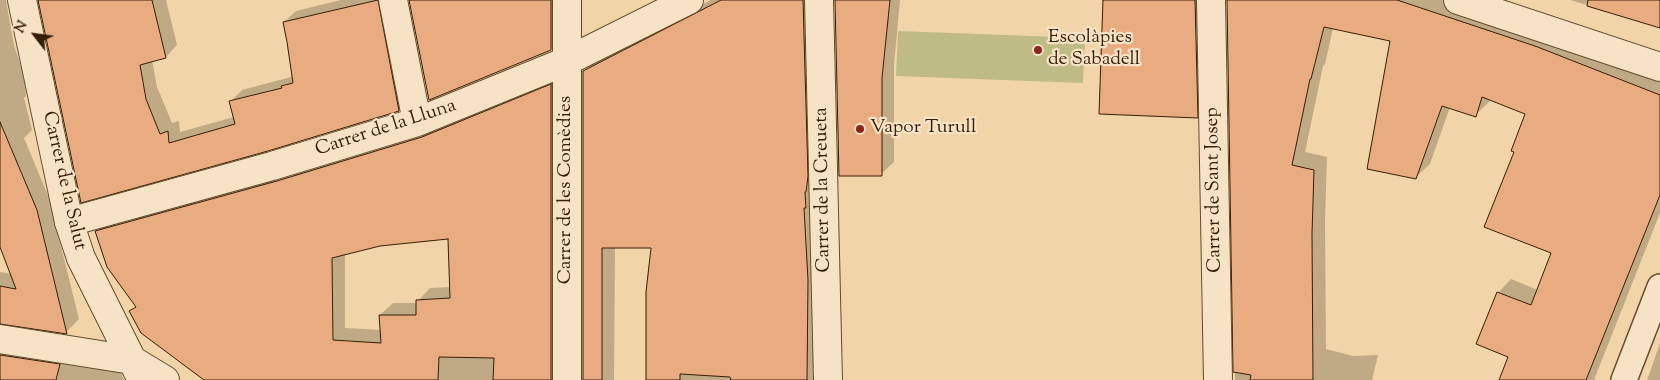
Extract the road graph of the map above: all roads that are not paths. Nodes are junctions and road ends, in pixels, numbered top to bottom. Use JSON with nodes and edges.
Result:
{"nodes":[{"id":1,"x":22,"y":0,"type":"edge"},
{"id":2,"x":393,"y":0,"type":"edge"},
{"id":3,"x":568,"y":0,"type":"edge"},
{"id":4,"x":690,"y":0,"type":"edge"},
{"id":5,"x":819,"y":0,"type":"edge"},
{"id":6,"x":1211,"y":0,"type":"edge"},
{"id":7,"x":1458,"y":0,"type":"edge"},
{"id":8,"x":567,"y":61,"type":"junction"},
{"id":9,"x":1660,"y":67,"type":"edge"},
{"id":10,"x":417,"y":122,"type":"junction"},
{"id":11,"x":69,"y":222,"type":"junction"},
{"id":12,"x":1660,"y":287,"type":"edge"},
{"id":13,"x":0,"y":339,"type":"edge"},
{"id":14,"x":137,"y":370,"type":"edge"},
{"id":15,"x":165,"y":380,"type":"edge"},
{"id":16,"x":567,"y":380,"type":"edge"},
{"id":17,"x":828,"y":380,"type":"edge"},
{"id":18,"x":1218,"y":380,"type":"edge"},
{"id":19,"x":1624,"y":380,"type":"edge"}],
"edges":[{"from":1,"to":11,"type":"street","name":"Carrer de la Salut"},
{"from":2,"to":10,"type":"street"},
{"from":3,"to":8,"type":"street","name":"Carrer de les Comèdies"},
{"from":4,"to":8,"type":"street","name":"Carrer de la Lluna"},
{"from":5,"to":17,"type":"street","name":"Carrer de la Creueta"},
{"from":6,"to":18,"type":"street","name":"Carrer de Sant Josep"},
{"from":7,"to":9,"type":"street"},
{"from":8,"to":10,"type":"street","name":"Carrer de la Lluna"},
{"from":8,"to":16,"type":"street","name":"Carrer de les Comèdies"},
{"from":10,"to":11,"type":"street","name":"Carrer de la Lluna"},
{"from":11,"to":14,"type":"street","name":"Carrer de la Salut"},
{"from":12,"to":19,"type":"street"},
{"from":13,"to":14,"type":"street"},
{"from":14,"to":15,"type":"street"}]}
